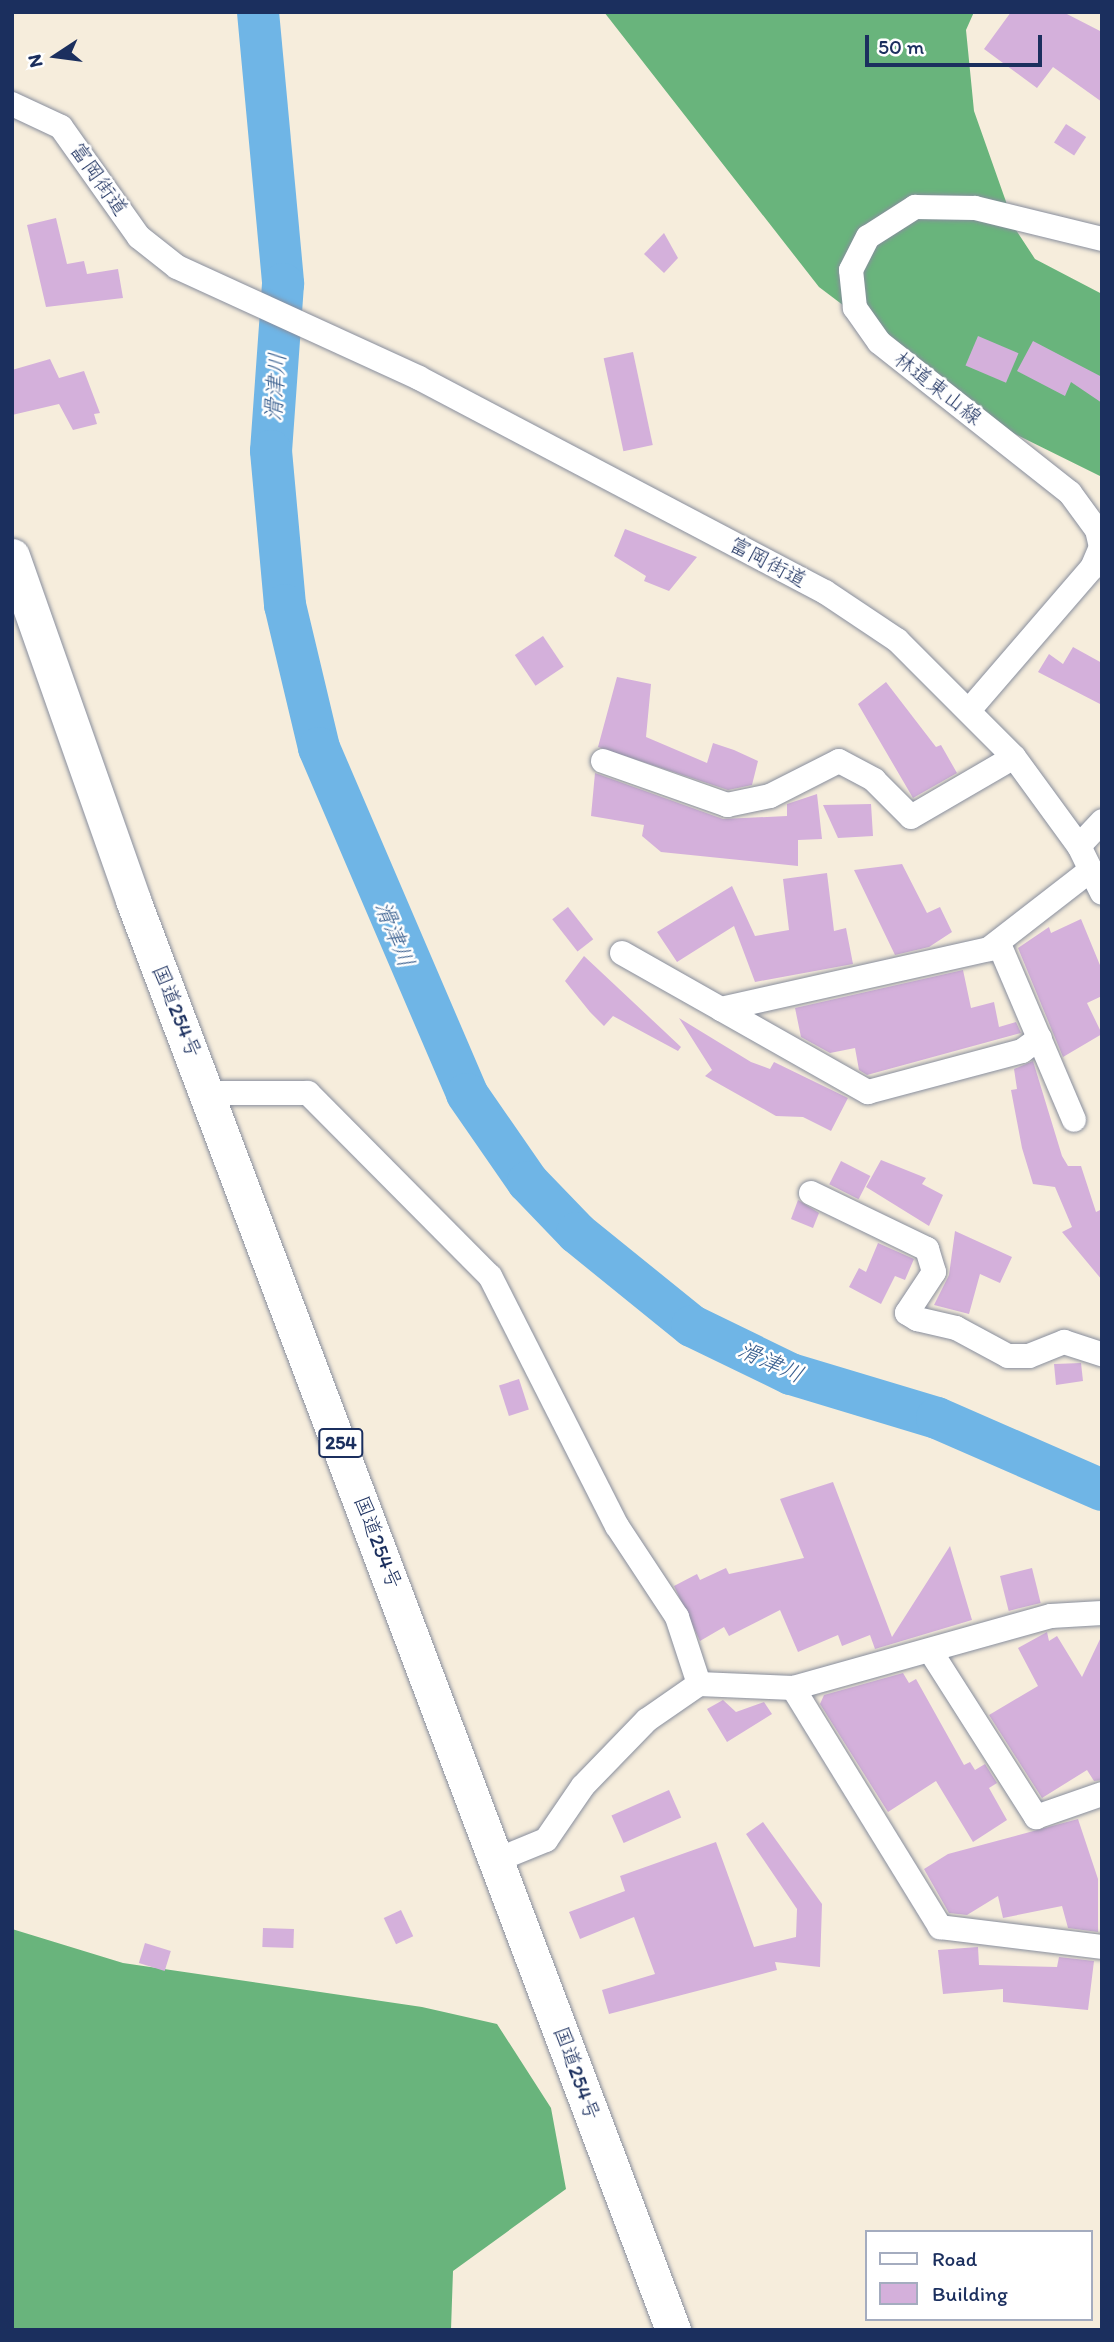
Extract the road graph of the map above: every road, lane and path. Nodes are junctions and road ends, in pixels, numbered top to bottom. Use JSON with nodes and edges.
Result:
{"nodes":[{"id":1,"x":12,"y":104,"type":"edge"},
{"id":2,"x":1102,"y":239,"type":"edge"},
{"id":3,"x":12,"y":556,"type":"edge"},
{"id":4,"x":971,"y":708,"type":"junction"},
{"id":5,"x":1014,"y":757,"type":"junction"},
{"id":6,"x":603,"y":761,"type":"dead end"},
{"id":7,"x":1102,"y":821,"type":"edge"},
{"id":8,"x":1079,"y":846,"type":"junction"},
{"id":9,"x":1091,"y":870,"type":"junction"},
{"id":10,"x":1102,"y":893,"type":"edge"},
{"id":11,"x":999,"y":944,"type":"junction"},
{"id":12,"x":622,"y":953,"type":"dead end"},
{"id":13,"x":721,"y":1009,"type":"junction"},
{"id":14,"x":1040,"y":1038,"type":"junction"},
{"id":15,"x":210,"y":1093,"type":"junction"},
{"id":16,"x":1074,"y":1120,"type":"dead end"},
{"id":17,"x":811,"y":1193,"type":"dead end"},
{"id":18,"x":1102,"y":1354,"type":"edge"},
{"id":19,"x":1102,"y":1613,"type":"edge"},
{"id":20,"x":931,"y":1651,"type":"junction"},
{"id":21,"x":699,"y":1684,"type":"junction"},
{"id":22,"x":793,"y":1688,"type":"junction"},
{"id":23,"x":1102,"y":1794,"type":"edge"},
{"id":24,"x":497,"y":1860,"type":"junction"},
{"id":25,"x":1102,"y":1947,"type":"edge"},
{"id":26,"x":673,"y":2330,"type":"edge"}],
"edges":[{"from":1,"to":4,"type":"street","name":"富岡街道"},
{"from":2,"to":4,"type":"street","name":"林道東山線"},
{"from":3,"to":15,"type":"highway","name":"国道254号","number":"254"},
{"from":4,"to":5,"type":"street","name":"富岡街道"},
{"from":5,"to":6,"type":"street"},
{"from":5,"to":8,"type":"street","name":"富岡街道"},
{"from":7,"to":8,"type":"street"},
{"from":8,"to":9,"type":"street","name":"富岡街道"},
{"from":9,"to":10,"type":"street","name":"富岡街道"},
{"from":9,"to":11,"type":"street"},
{"from":11,"to":13,"type":"street"},
{"from":11,"to":14,"type":"street"},
{"from":12,"to":13,"type":"street"},
{"from":13,"to":14,"type":"street"},
{"from":14,"to":16,"type":"street"},
{"from":15,"to":21,"type":"street"},
{"from":15,"to":24,"type":"highway","name":"国道254号","number":"254"},
{"from":17,"to":18,"type":"street"},
{"from":19,"to":20,"type":"street"},
{"from":20,"to":22,"type":"street"},
{"from":20,"to":23,"type":"street"},
{"from":21,"to":22,"type":"street"},
{"from":21,"to":24,"type":"street"},
{"from":22,"to":25,"type":"street"},
{"from":24,"to":26,"type":"highway","name":"国道254号","number":"254"}]}
